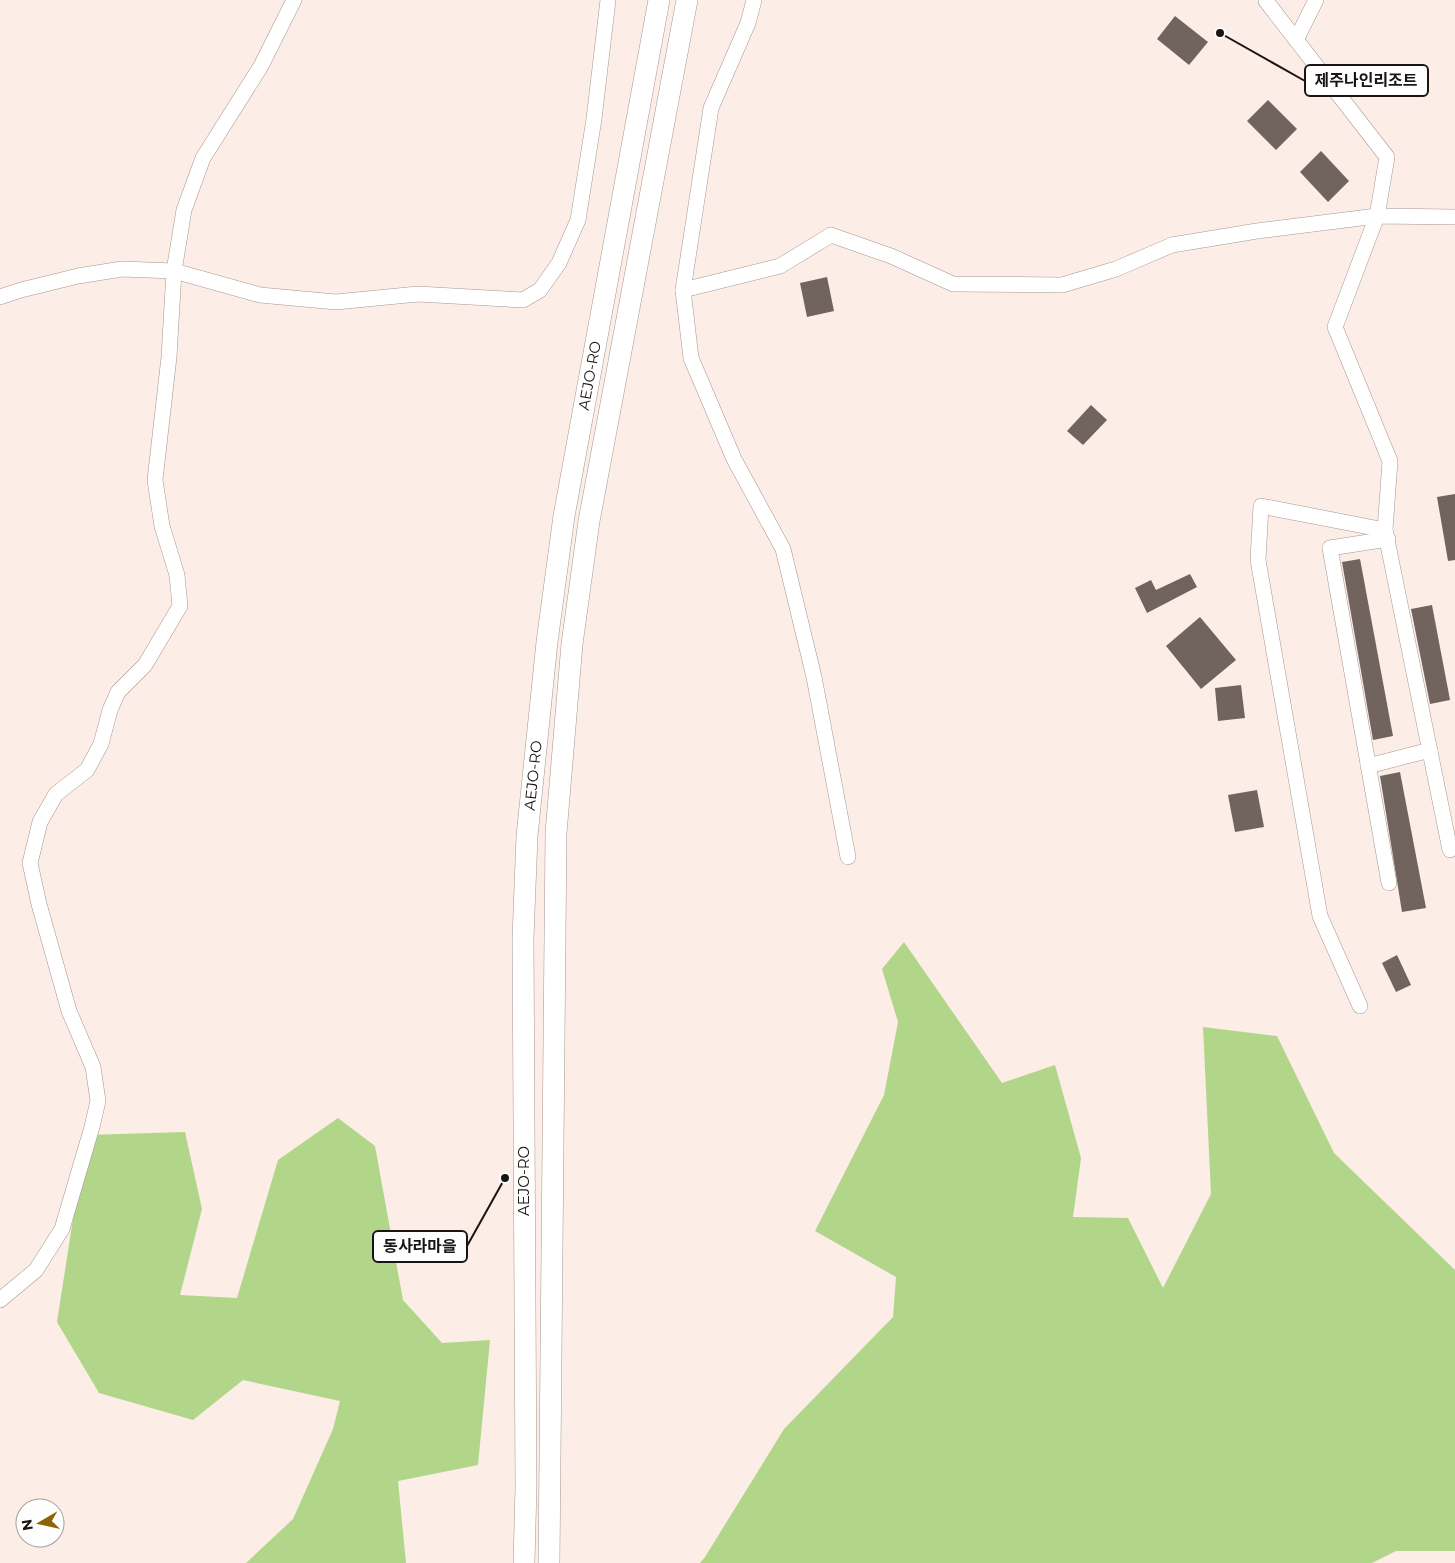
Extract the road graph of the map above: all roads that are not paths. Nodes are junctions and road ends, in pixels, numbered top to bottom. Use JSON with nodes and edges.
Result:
{"nodes":[{"id":1,"x":294,"y":0,"type":"edge"},
{"id":2,"x":608,"y":0,"type":"edge"},
{"id":3,"x":650,"y":0,"type":"edge"},
{"id":4,"x":659,"y":0,"type":"edge"},
{"id":5,"x":687,"y":0,"type":"edge"},
{"id":6,"x":693,"y":0,"type":"edge"},
{"id":7,"x":754,"y":0,"type":"edge"},
{"id":8,"x":1316,"y":0,"type":"edge"},
{"id":9,"x":1266,"y":1,"type":"edge"},
{"id":10,"x":1296,"y":40,"type":"junction"},
{"id":11,"x":675,"y":62,"type":"junction"},
{"id":12,"x":644,"y":86,"type":"junction"},
{"id":13,"x":1377,"y":216,"type":"junction"},
{"id":14,"x":1455,"y":217,"type":"edge"},
{"id":15,"x":174,"y":271,"type":"junction"},
{"id":16,"x":683,"y":290,"type":"junction"},
{"id":17,"x":0,"y":297,"type":"edge"},
{"id":18,"x":1386,"y":534,"type":"junction"},
{"id":19,"x":1430,"y":750,"type":"junction"},
{"id":20,"x":1368,"y":766,"type":"junction"},
{"id":21,"x":1450,"y":850,"type":"dead end"},
{"id":22,"x":848,"y":857,"type":"dead end"},
{"id":23,"x":1389,"y":883,"type":"dead end"},
{"id":24,"x":1360,"y":1006,"type":"dead end"},
{"id":25,"x":0,"y":1300,"type":"edge"},
{"id":26,"x":524,"y":1563,"type":"edge"},
{"id":27,"x":549,"y":1563,"type":"edge"}],
"edges":[{"from":1,"to":15,"type":"street"},
{"from":2,"to":15,"type":"street"},
{"from":3,"to":12,"type":"street"},
{"from":4,"to":12,"type":"street","name":"AEJO-RO"},
{"from":5,"to":11,"type":"street","name":"AEJO-RO"},
{"from":6,"to":11,"type":"street"},
{"from":7,"to":16,"type":"street"},
{"from":8,"to":10,"type":"street"},
{"from":9,"to":10,"type":"street"},
{"from":10,"to":13,"type":"street"},
{"from":11,"to":27,"type":"street","name":"AEJO-RO"},
{"from":12,"to":26,"type":"street","name":"AEJO-RO"},
{"from":13,"to":14,"type":"street"},
{"from":13,"to":16,"type":"street"},
{"from":13,"to":18,"type":"street"},
{"from":15,"to":17,"type":"street"},
{"from":15,"to":25,"type":"street"},
{"from":16,"to":22,"type":"street"},
{"from":18,"to":19,"type":"street"},
{"from":18,"to":20,"type":"street"},
{"from":18,"to":24,"type":"street"},
{"from":19,"to":20,"type":"street"},
{"from":19,"to":21,"type":"street"},
{"from":20,"to":23,"type":"street"}]}
